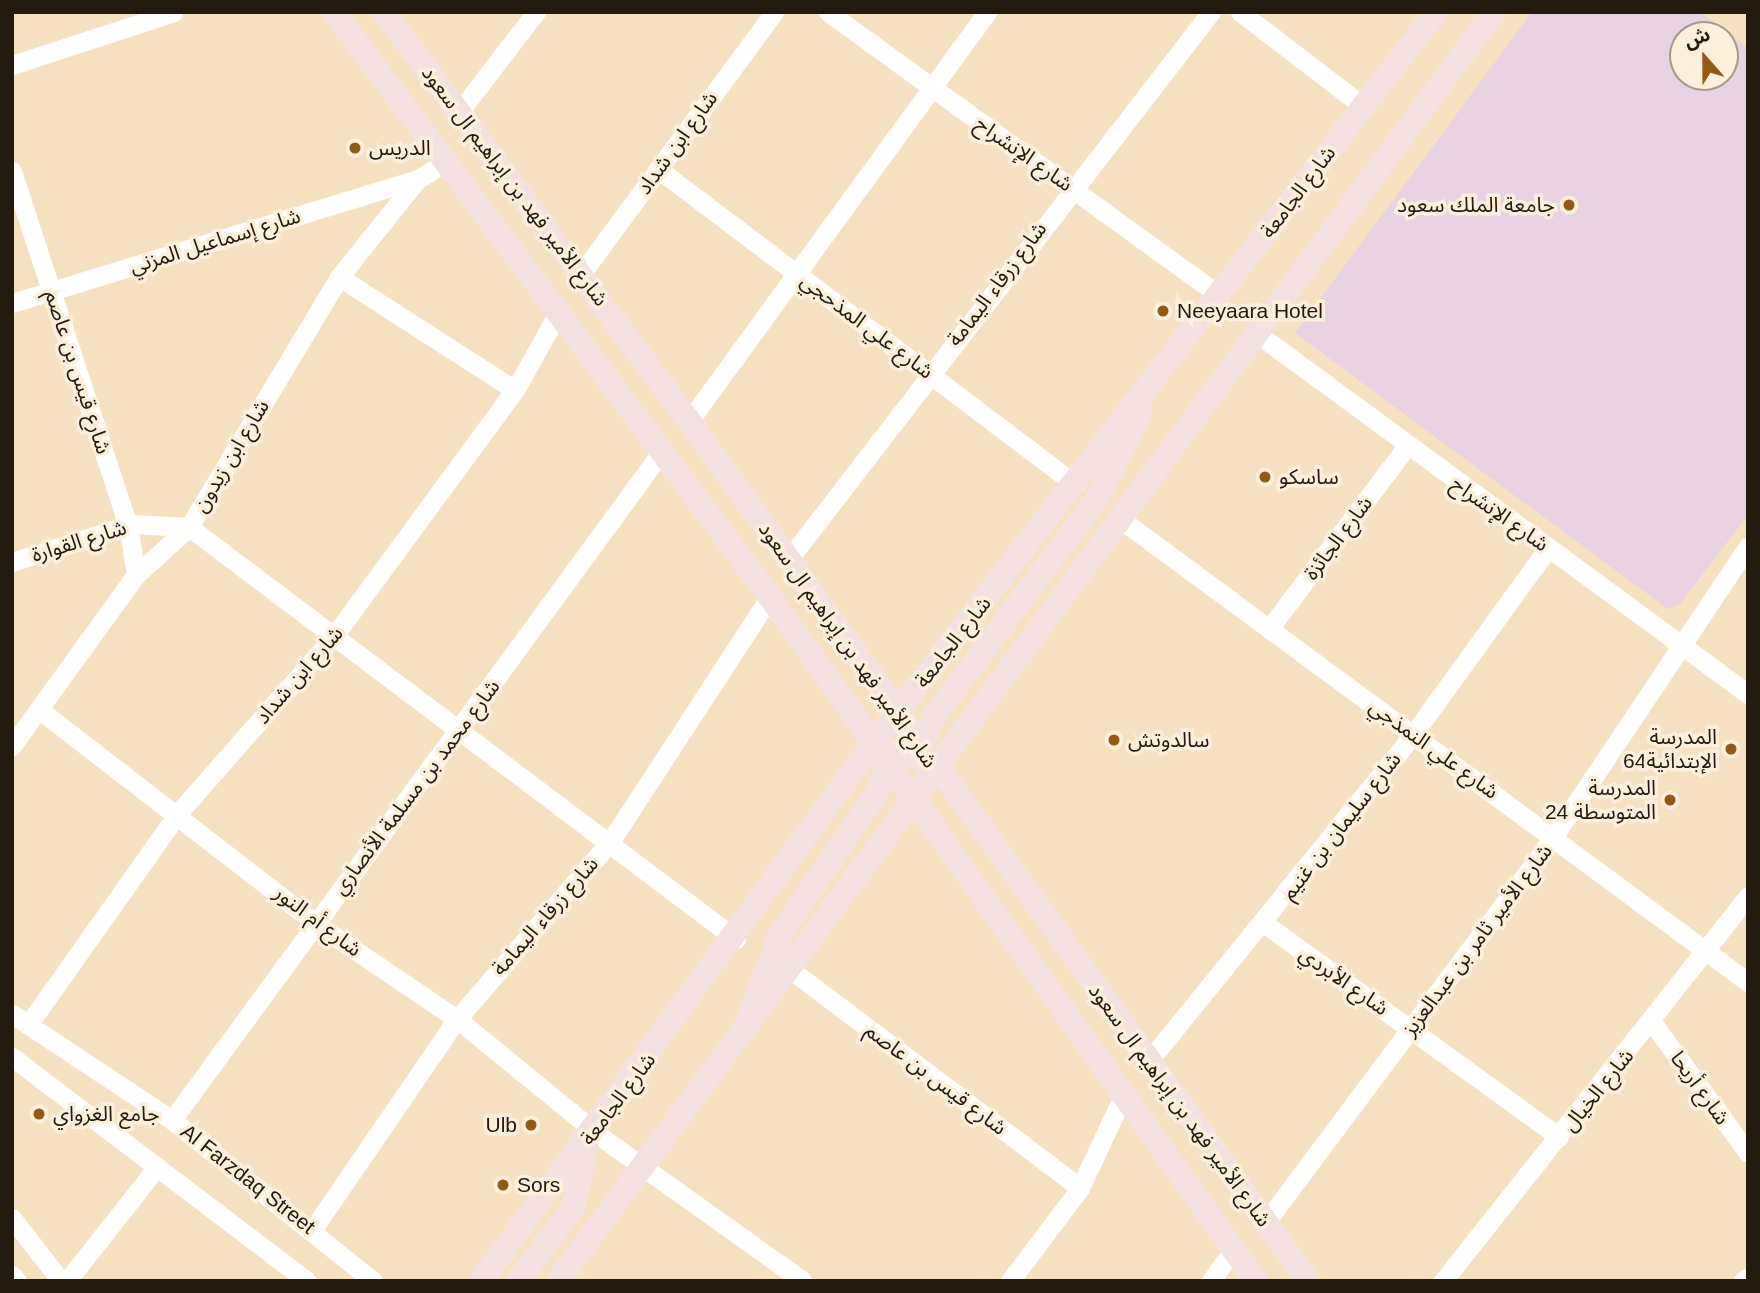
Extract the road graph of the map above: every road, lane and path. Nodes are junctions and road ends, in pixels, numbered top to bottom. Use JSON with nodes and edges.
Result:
{"nodes":[{"id":1,"x":174,"y":12,"type":"edge"},
{"id":2,"x":334,"y":12,"type":"edge"},
{"id":3,"x":384,"y":12,"type":"edge"},
{"id":4,"x":536,"y":12,"type":"edge"},
{"id":5,"x":774,"y":12,"type":"edge"},
{"id":6,"x":828,"y":12,"type":"edge"},
{"id":7,"x":986,"y":12,"type":"edge"},
{"id":8,"x":1211,"y":12,"type":"edge"},
{"id":9,"x":1240,"y":12,"type":"edge"},
{"id":10,"x":1436,"y":12,"type":"edge"},
{"id":11,"x":1494,"y":12,"type":"edge"},
{"id":12,"x":12,"y":65,"type":"edge"},
{"id":13,"x":930,"y":88,"type":"junction"},
{"id":14,"x":1363,"y":106,"type":"junction"},
{"id":15,"x":459,"y":112,"type":"junction"},
{"id":16,"x":443,"y":163,"type":"junction"},
{"id":17,"x":658,"y":169,"type":"junction"},
{"id":18,"x":12,"y":171,"type":"edge"},
{"id":19,"x":418,"y":179,"type":"junction"},
{"id":20,"x":1070,"y":187,"type":"junction"},
{"id":21,"x":796,"y":273,"type":"junction"},
{"id":22,"x":581,"y":274,"type":"junction"},
{"id":23,"x":339,"y":277,"type":"junction"},
{"id":24,"x":51,"y":290,"type":"junction"},
{"id":25,"x":1220,"y":296,"type":"junction"},
{"id":26,"x":12,"y":303,"type":"edge"},
{"id":27,"x":557,"y":315,"type":"junction"},
{"id":28,"x":1255,"y":332,"type":"junction"},
{"id":29,"x":929,"y":373,"type":"junction"},
{"id":30,"x":1153,"y":383,"type":"junction"},
{"id":31,"x":515,"y":390,"type":"junction"},
{"id":32,"x":689,"y":421,"type":"junction"},
{"id":33,"x":1406,"y":447,"type":"junction"},
{"id":34,"x":660,"y":454,"type":"junction"},
{"id":35,"x":1075,"y":484,"type":"junction"},
{"id":36,"x":1119,"y":517,"type":"junction"},
{"id":37,"x":128,"y":525,"type":"junction"},
{"id":38,"x":189,"y":527,"type":"junction"},
{"id":39,"x":1748,"y":546,"type":"edge"},
{"id":40,"x":1548,"y":548,"type":"junction"},
{"id":41,"x":788,"y":560,"type":"junction"},
{"id":42,"x":12,"y":562,"type":"edge"},
{"id":43,"x":136,"y":575,"type":"junction"},
{"id":44,"x":770,"y":597,"type":"junction"},
{"id":45,"x":1269,"y":629,"type":"junction"},
{"id":46,"x":334,"y":636,"type":"junction"},
{"id":47,"x":1683,"y":648,"type":"junction"},
{"id":48,"x":1748,"y":694,"type":"edge"},
{"id":49,"x":41,"y":711,"type":"junction"},
{"id":50,"x":897,"y":714,"type":"junction"},
{"id":51,"x":457,"y":733,"type":"junction"},
{"id":52,"x":1414,"y":733,"type":"junction"},
{"id":53,"x":874,"y":742,"type":"junction"},
{"id":54,"x":12,"y":746,"type":"edge"},
{"id":55,"x":919,"y":746,"type":"junction"},
{"id":56,"x":890,"y":765,"type":"junction"},
{"id":57,"x":936,"y":769,"type":"junction"},
{"id":58,"x":914,"y":798,"type":"junction"},
{"id":59,"x":179,"y":812,"type":"junction"},
{"id":60,"x":1554,"y":836,"type":"junction"},
{"id":61,"x":610,"y":842,"type":"junction"},
{"id":62,"x":1748,"y":896,"type":"edge"},
{"id":63,"x":315,"y":923,"type":"junction"},
{"id":64,"x":1265,"y":924,"type":"junction"},
{"id":65,"x":736,"y":939,"type":"junction"},
{"id":66,"x":1705,"y":951,"type":"junction"},
{"id":67,"x":791,"y":970,"type":"junction"},
{"id":68,"x":1748,"y":982,"type":"edge"},
{"id":69,"x":20,"y":1019,"type":"edge"},
{"id":70,"x":457,"y":1019,"type":"junction"},
{"id":71,"x":1652,"y":1023,"type":"junction"},
{"id":72,"x":1411,"y":1029,"type":"junction"},
{"id":73,"x":744,"y":1033,"type":"junction"},
{"id":74,"x":12,"y":1057,"type":"edge"},
{"id":75,"x":1148,"y":1062,"type":"junction"},
{"id":76,"x":1124,"y":1094,"type":"junction"},
{"id":77,"x":172,"y":1120,"type":"junction"},
{"id":78,"x":591,"y":1136,"type":"junction"},
{"id":79,"x":1559,"y":1138,"type":"junction"},
{"id":80,"x":1748,"y":1153,"type":"edge"},
{"id":81,"x":645,"y":1165,"type":"junction"},
{"id":82,"x":157,"y":1167,"type":"junction"},
{"id":83,"x":1080,"y":1188,"type":"junction"},
{"id":84,"x":12,"y":1219,"type":"edge"},
{"id":85,"x":1265,"y":1223,"type":"junction"},
{"id":86,"x":313,"y":1229,"type":"junction"},
{"id":87,"x":1233,"y":1250,"type":"junction"},
{"id":88,"x":12,"y":1275,"type":"edge"},
{"id":89,"x":295,"y":1277,"type":"edge"},
{"id":90,"x":1748,"y":1277,"type":"edge"},
{"id":91,"x":794,"y":1278,"type":"edge"},
{"id":92,"x":17,"y":1281,"type":"edge"},
{"id":93,"x":61,"y":1281,"type":"edge"},
{"id":94,"x":67,"y":1281,"type":"edge"},
{"id":95,"x":373,"y":1281,"type":"edge"},
{"id":96,"x":481,"y":1281,"type":"edge"},
{"id":97,"x":519,"y":1281,"type":"edge"},
{"id":98,"x":558,"y":1281,"type":"edge"},
{"id":99,"x":1010,"y":1281,"type":"edge"},
{"id":100,"x":1210,"y":1281,"type":"edge"},
{"id":101,"x":1256,"y":1281,"type":"edge"},
{"id":102,"x":1308,"y":1281,"type":"edge"},
{"id":103,"x":1443,"y":1281,"type":"edge"},
{"id":104,"x":1743,"y":1281,"type":"edge"}],
"edges":[{"from":1,"to":12,"type":"street"},
{"from":2,"to":16,"type":"main road","name":"شارع الأمير فهد بن إبراهيم ال سعود"},
{"from":3,"to":15,"type":"main road","name":"شارع الأمير فهد بن إبراهيم ال سعود"},
{"from":4,"to":15,"type":"street"},
{"from":5,"to":17,"type":"street","name":"شارع ابن شداد"},
{"from":6,"to":13,"type":"street","name":"شارع الإنشراح"},
{"from":7,"to":13,"type":"street"},
{"from":8,"to":20,"type":"street","name":"شارع زرقاء اليمامة"},
{"from":9,"to":14,"type":"street"},
{"from":10,"to":14,"type":"main road","name":"شارع الجامعة"},
{"from":11,"to":28,"type":"main road"},
{"from":13,"to":20,"type":"street","name":"شارع الإنشراح"},
{"from":13,"to":21,"type":"street"},
{"from":14,"to":25,"type":"main road","name":"شارع الجامعة"},
{"from":15,"to":22,"type":"main road","name":"شارع الأمير فهد بن إبراهيم ال سعود"},
{"from":16,"to":19,"type":"street","name":"شارع ابن زيدون"},
{"from":16,"to":27,"type":"main road","name":"شارع الأمير فهد بن إبراهيم ال سعود"},
{"from":17,"to":21,"type":"street","name":"شارع علي المذحجي"},
{"from":17,"to":22,"type":"street","name":"شارع ابن شداد"},
{"from":18,"to":24,"type":"street","name":"شارع قيس بن عاصم"},
{"from":19,"to":23,"type":"street","name":"شارع ابن زيدون"},
{"from":19,"to":24,"type":"street","name":"شارع إسماعيل المزني"},
{"from":20,"to":25,"type":"street","name":"شارع الإنشراح"},
{"from":20,"to":29,"type":"street","name":"شارع زرقاء اليمامة"},
{"from":21,"to":29,"type":"street","name":"شارع علي المذحجي"},
{"from":21,"to":32,"type":"street"},
{"from":22,"to":32,"type":"main road","name":"شارع الأمير فهد بن إبراهيم ال سعود"},
{"from":23,"to":31,"type":"street"},
{"from":23,"to":38,"type":"street","name":"شارع ابن زيدون"},
{"from":24,"to":26,"type":"street","name":"شارع إسماعيل المزني"},
{"from":24,"to":37,"type":"street","name":"شارع قيس بن عاصم"},
{"from":25,"to":30,"type":"main road","name":"شارع الجامعة"},
{"from":27,"to":31,"type":"street","name":"شارع ابن شداد"},
{"from":27,"to":34,"type":"main road","name":"شارع الأمير فهد بن إبراهيم ال سعود"},
{"from":28,"to":33,"type":"street","name":"شارع الإنشراح"},
{"from":28,"to":36,"type":"main road"},
{"from":29,"to":35,"type":"street","name":"شارع علي المذحجي"},
{"from":29,"to":41,"type":"street","name":"شارع زرقاء اليمامة"},
{"from":30,"to":35,"type":"main road","name":"شارع الجامعة"},
{"from":30,"to":55,"type":"main road"},
{"from":31,"to":46,"type":"street","name":"شارع ابن شداد"},
{"from":32,"to":41,"type":"main road","name":"شارع الأمير فهد بن إبراهيم ال سعود"},
{"from":33,"to":40,"type":"street","name":"شارع الإنشراح"},
{"from":33,"to":45,"type":"street","name":"شارع الجائزة"},
{"from":34,"to":44,"type":"main road","name":"شارع الأمير فهد بن إبراهيم ال سعود"},
{"from":34,"to":51,"type":"street","name":"شارع محمد بن مسلمة الأنصاري"},
{"from":35,"to":50,"type":"main road","name":"شارع الجامعة"},
{"from":36,"to":45,"type":"street","name":"شارع علي النمذجي"},
{"from":36,"to":57,"type":"main road"},
{"from":37,"to":38,"type":"street","name":"شارع القوارة"},
{"from":37,"to":42,"type":"street","name":"شارع القوارة"},
{"from":37,"to":43,"type":"street","name":"شارع قيس بن عاصم"},
{"from":38,"to":43,"type":"street","name":"شارع ابن زيدون"},
{"from":38,"to":46,"type":"street"},
{"from":39,"to":47,"type":"street","name":"شارع الأمير ثامر بن عبدالعزيز"},
{"from":40,"to":47,"type":"street","name":"شارع الإنشراح"},
{"from":40,"to":52,"type":"street","name":"شارع سليمان بن غنيم"},
{"from":41,"to":50,"type":"main road","name":"شارع الأمير فهد بن إبراهيم ال سعود"},
{"from":43,"to":49,"type":"street","name":"شارع ابن زيدون"},
{"from":44,"to":53,"type":"main road","name":"شارع الأمير فهد بن إبراهيم ال سعود"},
{"from":44,"to":61,"type":"street","name":"شارع زرقاء اليمامة"},
{"from":45,"to":52,"type":"street","name":"شارع علي النمذجي"},
{"from":46,"to":51,"type":"street"},
{"from":46,"to":59,"type":"street","name":"شارع ابن شداد"},
{"from":47,"to":48,"type":"street","name":"شارع الإنشراح"},
{"from":47,"to":60,"type":"street","name":"شارع الأمير ثامر بن عبدالعزيز"},
{"from":49,"to":54,"type":"street","name":"شارع ابن زيدون"},
{"from":49,"to":59,"type":"street","name":"شارع أم النور"},
{"from":50,"to":53,"type":"main road","name":"شارع الجامعة"},
{"from":50,"to":55,"type":"main road","name":"شارع الأمير فهد بن إبراهيم ال سعود"},
{"from":50,"to":56,"type":"main road"},
{"from":51,"to":61,"type":"street"},
{"from":51,"to":63,"type":"street","name":"شارع محمد بن مسلمة الأنصاري"},
{"from":52,"to":60,"type":"street","name":"شارع علي النمذجي"},
{"from":52,"to":64,"type":"street","name":"شارع سليمان بن غنيم"},
{"from":53,"to":56,"type":"main road","name":"شارع الأمير فهد بن إبراهيم ال سعود"},
{"from":53,"to":65,"type":"main road","name":"شارع الجامعة"},
{"from":55,"to":57,"type":"main road","name":"شارع الأمير فهد بن إبراهيم ال سعود"},
{"from":55,"to":58,"type":"main road"},
{"from":56,"to":58,"type":"main road","name":"شارع الأمير فهد بن إبراهيم ال سعود"},
{"from":56,"to":73,"type":"main road"},
{"from":57,"to":58,"type":"main road"},
{"from":57,"to":75,"type":"main road","name":"شارع الأمير فهد بن إبراهيم ال سعود"},
{"from":58,"to":67,"type":"main road"},
{"from":58,"to":76,"type":"main road","name":"شارع الأمير فهد بن إبراهيم ال سعود"},
{"from":59,"to":63,"type":"street","name":"شارع أم النور"},
{"from":59,"to":69,"type":"street","name":"شارع ابن شداد"},
{"from":60,"to":66,"type":"street","name":"شارع علي النمذجي"},
{"from":60,"to":72,"type":"street","name":"شارع الأمير ثامر بن عبدالعزيز"},
{"from":61,"to":65,"type":"street"},
{"from":61,"to":70,"type":"street","name":"شارع زرقاء اليمامة"},
{"from":62,"to":66,"type":"street","name":"شارع الخيال"},
{"from":63,"to":70,"type":"street","name":"شارع أم النور"},
{"from":63,"to":77,"type":"street","name":"شارع محمد بن مسلمة الأنصاري"},
{"from":64,"to":72,"type":"street","name":"شارع الأبردي"},
{"from":64,"to":75,"type":"street","name":"شارع سليمان بن غنيم"},
{"from":65,"to":78,"type":"main road","name":"شارع الجامعة"},
{"from":66,"to":68,"type":"street","name":"شارع علي النمذجي"},
{"from":66,"to":71,"type":"street","name":"شارع الخيال"},
{"from":67,"to":73,"type":"main road"},
{"from":67,"to":83,"type":"street","name":"شارع قيس بن عاصم"},
{"from":69,"to":77,"type":"street","name":"Al Farzdaq Street"},
{"from":70,"to":78,"type":"street","name":"شارع أم النور"},
{"from":70,"to":86,"type":"street","name":"شارع زرقاء اليمامة"},
{"from":71,"to":79,"type":"street","name":"شارع الخيال"},
{"from":71,"to":80,"type":"street","name":"شارع أريحا"},
{"from":72,"to":79,"type":"street","name":"شارع الأبردي"},
{"from":72,"to":85,"type":"street","name":"شارع الأمير ثامر بن عبدالعزيز"},
{"from":73,"to":81,"type":"main road"},
{"from":74,"to":82,"type":"street","name":"Al Farzdaq Street"},
{"from":75,"to":85,"type":"main road","name":"شارع الأمير فهد بن إبراهيم ال سعود"},
{"from":76,"to":83,"type":"street"},
{"from":76,"to":87,"type":"main road","name":"شارع الأمير فهد بن إبراهيم ال سعود"},
{"from":77,"to":86,"type":"street","name":"Al Farzdaq Street"},
{"from":78,"to":81,"type":"street","name":"شارع أم النور"},
{"from":78,"to":96,"type":"main road","name":"شارع الجامعة"},
{"from":78,"to":97,"type":"main road"},
{"from":79,"to":103,"type":"street","name":"شارع الخيال"},
{"from":81,"to":91,"type":"street"},
{"from":81,"to":98,"type":"main road"},
{"from":82,"to":89,"type":"street","name":"Al Farzdaq Street"},
{"from":82,"to":94,"type":"street"},
{"from":83,"to":99,"type":"street"},
{"from":84,"to":93,"type":"street"},
{"from":85,"to":102,"type":"main road","name":"شارع الأمير فهد بن إبراهيم ال سعود"},
{"from":86,"to":95,"type":"street","name":"Al Farzdaq Street"},
{"from":87,"to":100,"type":"street"},
{"from":87,"to":101,"type":"main road","name":"شارع الأمير فهد بن إبراهيم ال سعود"},
{"from":88,"to":92,"type":"street"},
{"from":90,"to":104,"type":"street"}]}
